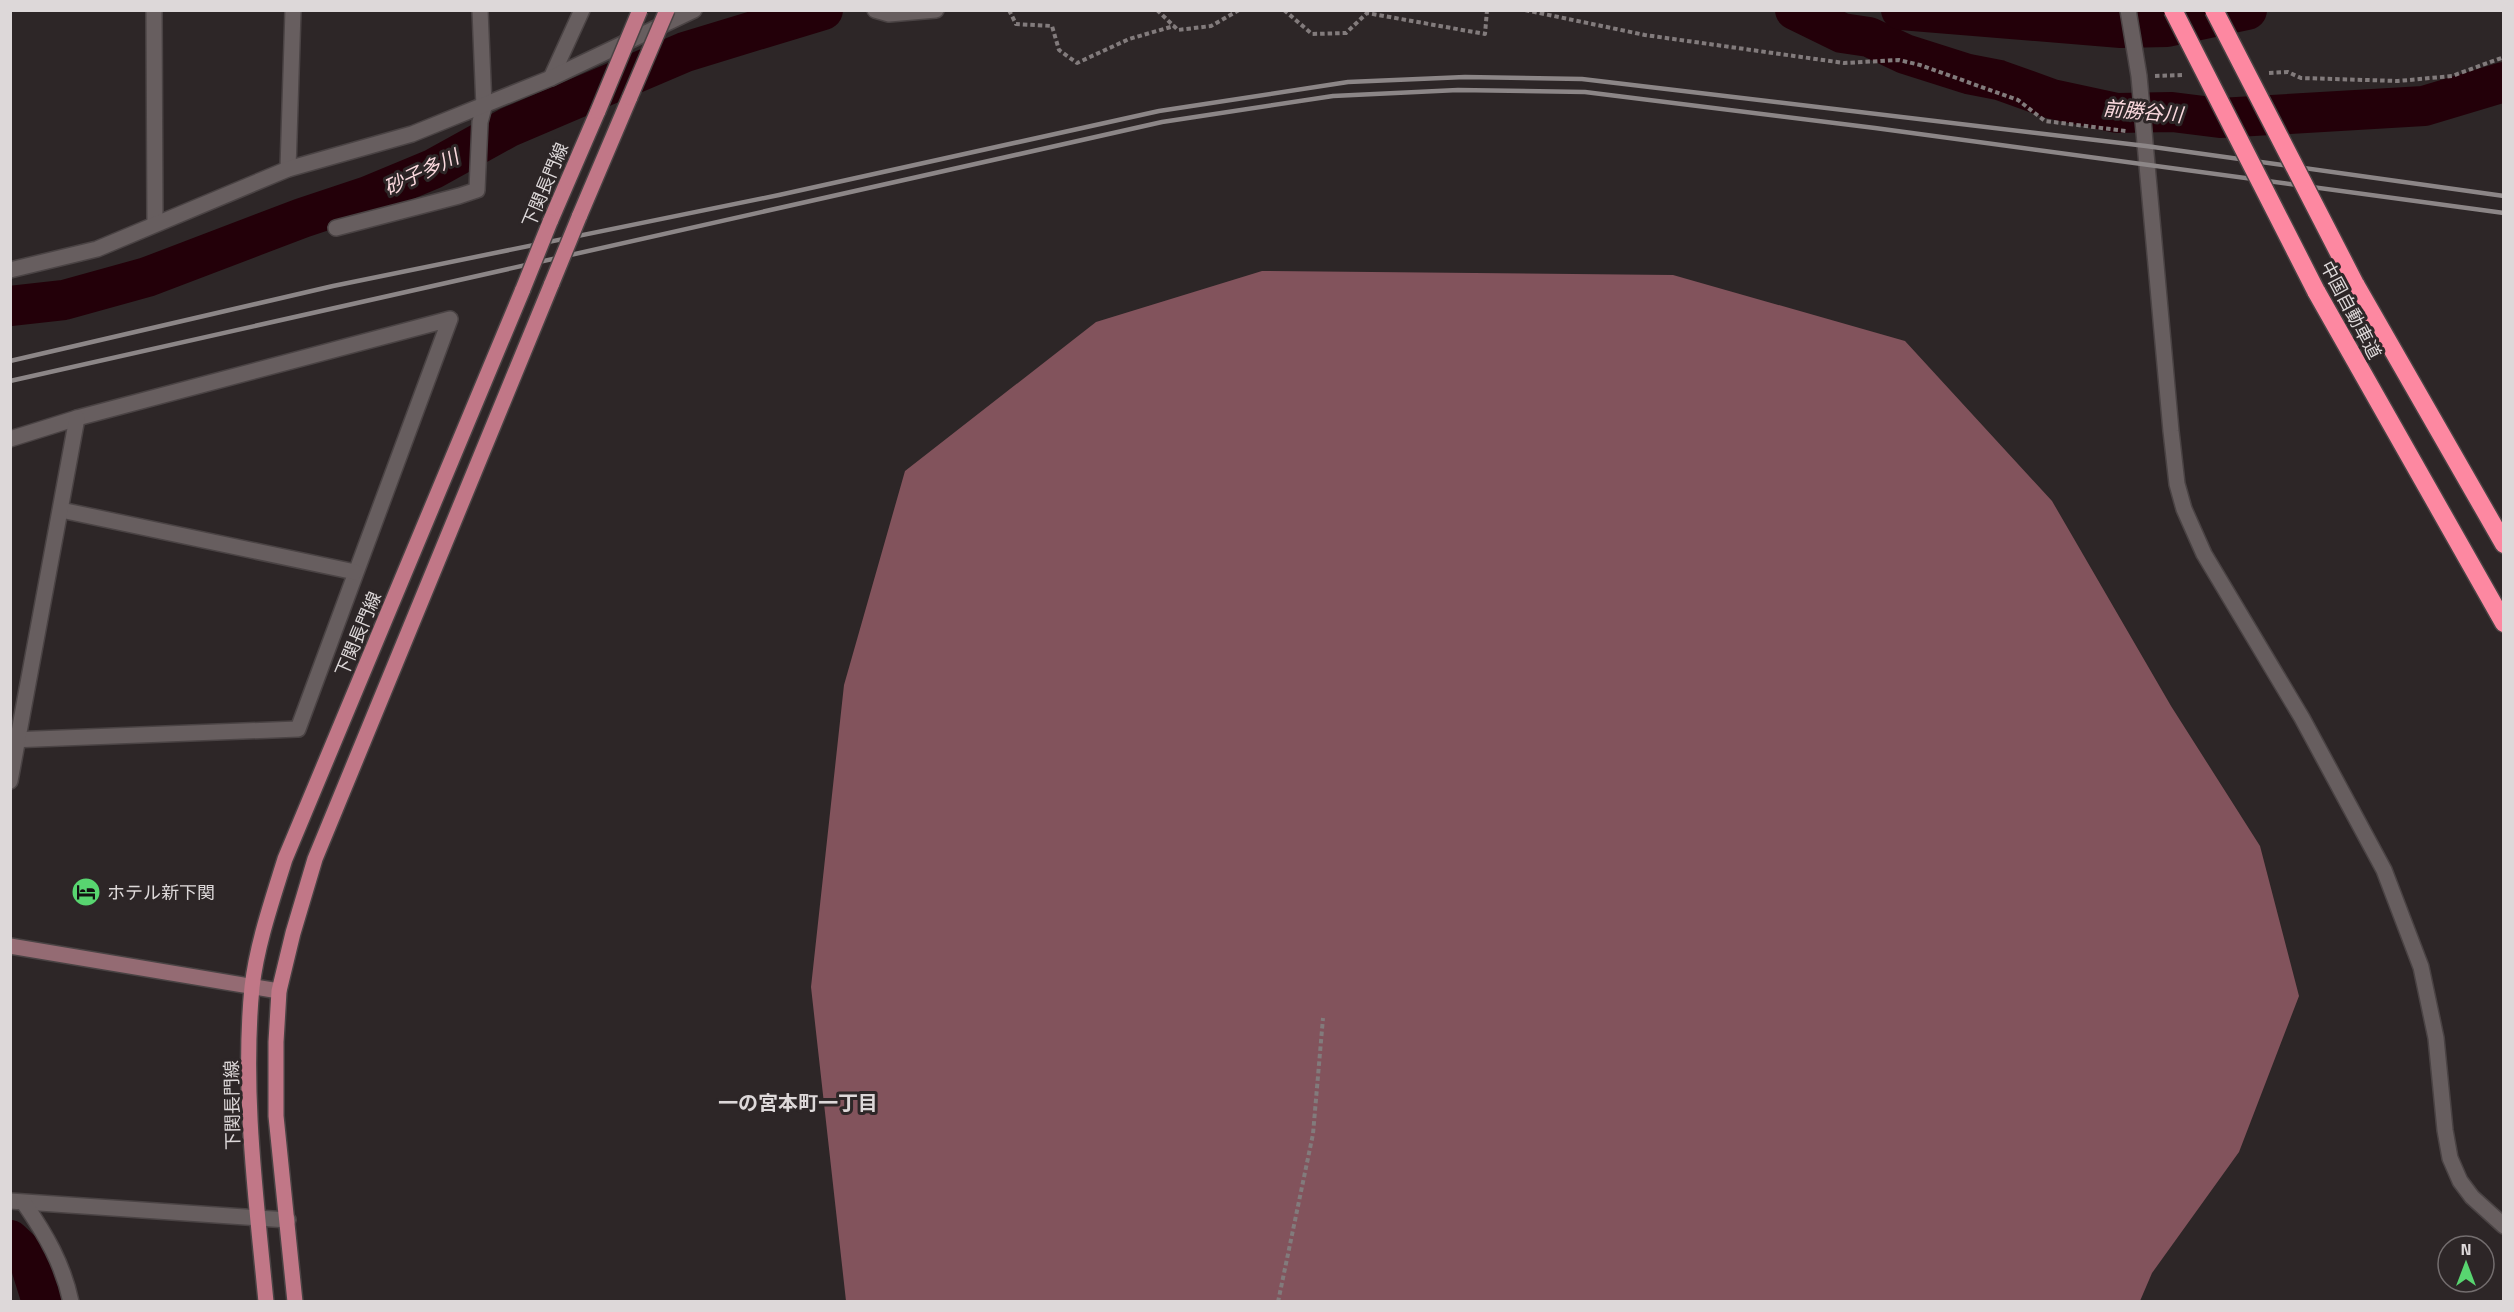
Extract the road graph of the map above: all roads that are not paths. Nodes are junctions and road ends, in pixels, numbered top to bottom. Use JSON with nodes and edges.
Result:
{"nodes":[{"id":1,"x":154,"y":10,"type":"edge"},
{"id":2,"x":293,"y":10,"type":"edge"},
{"id":3,"x":480,"y":10,"type":"edge"},
{"id":4,"x":582,"y":10,"type":"edge"},
{"id":5,"x":640,"y":10,"type":"edge"},
{"id":6,"x":667,"y":10,"type":"edge"},
{"id":7,"x":694,"y":10,"type":"edge"},
{"id":8,"x":875,"y":10,"type":"edge"},
{"id":9,"x":936,"y":10,"type":"edge"},
{"id":10,"x":2128,"y":10,"type":"edge"},
{"id":11,"x":2173,"y":10,"type":"edge"},
{"id":12,"x":2214,"y":10,"type":"edge"},
{"id":13,"x":551,"y":78,"type":"junction"},
{"id":14,"x":484,"y":106,"type":"junction"},
{"id":15,"x":288,"y":169,"type":"junction"},
{"id":16,"x":155,"y":224,"type":"junction"},
{"id":17,"x":336,"y":228,"type":"dead end"},
{"id":18,"x":10,"y":270,"type":"edge"},
{"id":19,"x":76,"y":418,"type":"junction"},
{"id":20,"x":10,"y":439,"type":"edge"},
{"id":21,"x":61,"y":510,"type":"junction"},
{"id":22,"x":2504,"y":544,"type":"edge"},
{"id":23,"x":355,"y":572,"type":"junction"},
{"id":24,"x":2504,"y":623,"type":"edge"},
{"id":25,"x":14,"y":740,"type":"edge"},
{"id":26,"x":10,"y":781,"type":"edge"},
{"id":27,"x":10,"y":945,"type":"edge"},
{"id":28,"x":252,"y":986,"type":"junction"},
{"id":29,"x":279,"y":991,"type":"junction"},
{"id":30,"x":17,"y":1202,"type":"edge"},
{"id":31,"x":258,"y":1218,"type":"junction"},
{"id":32,"x":288,"y":1220,"type":"junction"},
{"id":33,"x":2504,"y":1226,"type":"edge"},
{"id":34,"x":71,"y":1302,"type":"edge"},
{"id":35,"x":266,"y":1302,"type":"edge"},
{"id":36,"x":296,"y":1302,"type":"edge"}],
"edges":[{"from":1,"to":16,"type":"street"},
{"from":2,"to":15,"type":"street"},
{"from":3,"to":14,"type":"street"},
{"from":4,"to":13,"type":"street"},
{"from":5,"to":28,"type":"main road","name":"下関長門線","bridge":true},
{"from":6,"to":29,"type":"main road","bridge":true},
{"from":7,"to":13,"type":"street"},
{"from":8,"to":9,"type":"street"},
{"from":10,"to":33,"type":"street"},
{"from":11,"to":24,"type":"highway","name":"中国自動車道","bridge":true},
{"from":12,"to":22,"type":"highway","name":"中国自動車道","bridge":true},
{"from":13,"to":14,"type":"street"},
{"from":14,"to":15,"type":"street"},
{"from":14,"to":17,"type":"street"},
{"from":15,"to":16,"type":"street"},
{"from":16,"to":18,"type":"street"},
{"from":19,"to":20,"type":"street"},
{"from":19,"to":21,"type":"street"},
{"from":19,"to":23,"type":"street"},
{"from":21,"to":23,"type":"street"},
{"from":21,"to":25,"type":"street"},
{"from":23,"to":25,"type":"street"},
{"from":25,"to":26,"type":"street"},
{"from":27,"to":28,"type":"street"},
{"from":28,"to":29,"type":"street"},
{"from":28,"to":31,"type":"main road","name":"下関長門線"},
{"from":29,"to":32,"type":"main road"},
{"from":30,"to":31,"type":"street"},
{"from":30,"to":34,"type":"street"},
{"from":31,"to":32,"type":"street"},
{"from":31,"to":35,"type":"main road","name":"下関長門線"},
{"from":32,"to":36,"type":"main road"}]}
